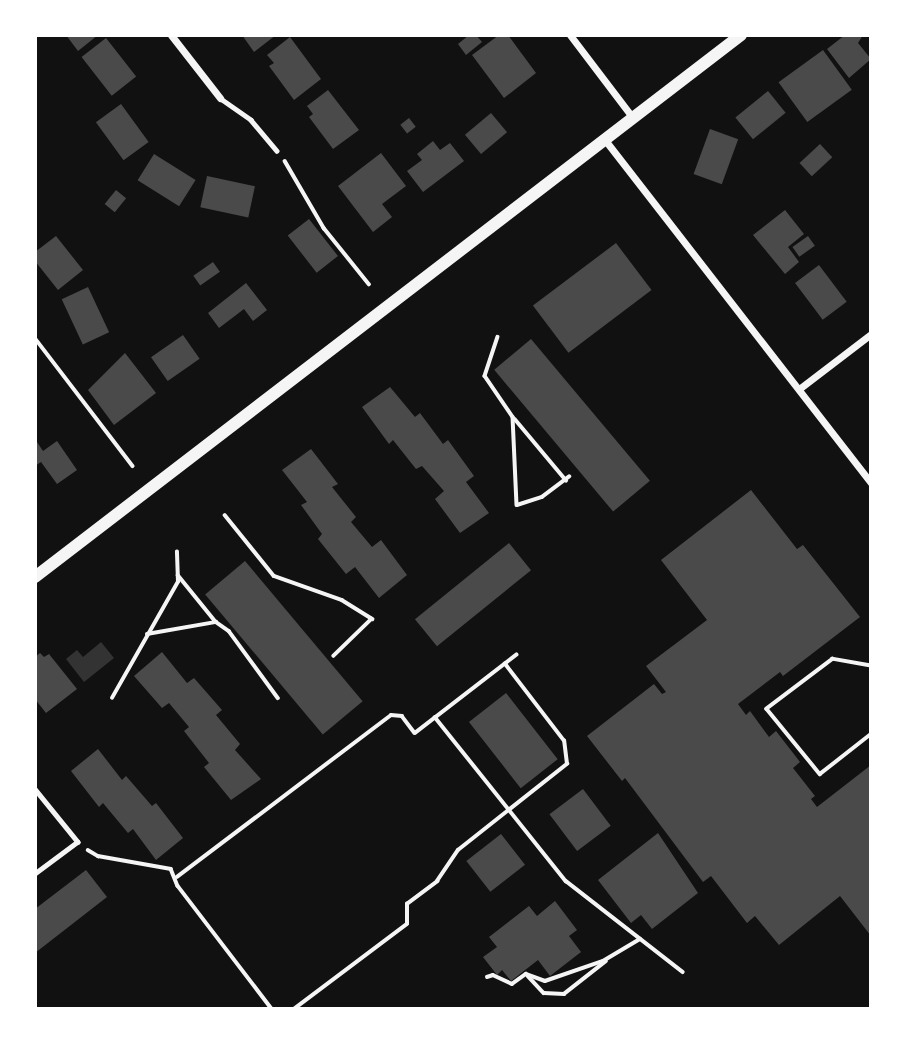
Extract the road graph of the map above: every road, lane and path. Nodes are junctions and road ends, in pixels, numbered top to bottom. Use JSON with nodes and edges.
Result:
{"nodes":[{"id":1,"x":171,"y":35,"type":"edge"},
{"id":2,"x":570,"y":35,"type":"edge"},
{"id":3,"x":741,"y":35,"type":"edge"},
{"id":4,"x":220,"y":98,"type":"joint"},
{"id":5,"x":633,"y":118,"type":"junction"},
{"id":6,"x":605,"y":140,"type":"junction"},
{"id":7,"x":277,"y":151,"type":"joint"},
{"id":8,"x":369,"y":284,"type":"dead end"},
{"id":9,"x":871,"y":334,"type":"edge"},
{"id":10,"x":498,"y":337,"type":"dead end"},
{"id":11,"x":35,"y":338,"type":"edge"},
{"id":12,"x":799,"y":390,"type":"junction"},
{"id":13,"x":513,"y":417,"type":"junction"},
{"id":14,"x":133,"y":466,"type":"dead end"},
{"id":15,"x":871,"y":483,"type":"edge"},
{"id":16,"x":225,"y":515,"type":"dead end"},
{"id":17,"x":177,"y":552,"type":"dead end"},
{"id":18,"x":177,"y":573,"type":"junction"},
{"id":19,"x":35,"y":577,"type":"edge"},
{"id":20,"x":216,"y":622,"type":"junction"},
{"id":21,"x":147,"y":634,"type":"junction"},
{"id":22,"x":516,"y":655,"type":"dead end"},
{"id":23,"x":334,"y":656,"type":"dead end"},
{"id":24,"x":505,"y":664,"type":"junction"},
{"id":25,"x":871,"y":666,"type":"edge"},
{"id":26,"x":112,"y":698,"type":"dead end"},
{"id":27,"x":278,"y":698,"type":"dead end"},
{"id":28,"x":435,"y":717,"type":"junction"},
{"id":29,"x":871,"y":734,"type":"edge"},
{"id":30,"x":35,"y":789,"type":"edge"},
{"id":31,"x":510,"y":809,"type":"junction"},
{"id":32,"x":78,"y":842,"type":"junction"},
{"id":33,"x":35,"y":874,"type":"edge"},
{"id":34,"x":177,"y":877,"type":"junction"},
{"id":35,"x":640,"y":939,"type":"junction"},
{"id":36,"x":610,"y":957,"type":"junction"},
{"id":37,"x":683,"y":972,"type":"dead end"},
{"id":38,"x":526,"y":974,"type":"junction"},
{"id":39,"x":487,"y":977,"type":"dead end"},
{"id":40,"x":272,"y":1009,"type":"edge"},
{"id":41,"x":294,"y":1009,"type":"edge"}],
"edges":[{"from":1,"to":4,"type":"street"},
{"from":2,"to":5,"type":"street"},
{"from":3,"to":5,"type":"main road"},
{"from":4,"to":7,"type":"lane"},
{"from":5,"to":6,"type":"main road"},
{"from":6,"to":12,"type":"street"},
{"from":6,"to":19,"type":"main road"},
{"from":7,"to":8,"type":"path"},
{"from":9,"to":12,"type":"street"},
{"from":10,"to":13,"type":"path"},
{"from":11,"to":14,"type":"path"},
{"from":12,"to":15,"type":"street"},
{"from":13,"to":13,"type":"path"},
{"from":16,"to":23,"type":"path"},
{"from":17,"to":18,"type":"path"},
{"from":18,"to":20,"type":"path"},
{"from":18,"to":21,"type":"path"},
{"from":20,"to":21,"type":"path"},
{"from":20,"to":27,"type":"path"},
{"from":21,"to":26,"type":"path"},
{"from":22,"to":24,"type":"path"},
{"from":24,"to":28,"type":"path"},
{"from":24,"to":31,"type":"path"},
{"from":25,"to":29,"type":"path"},
{"from":28,"to":31,"type":"path"},
{"from":28,"to":34,"type":"path"},
{"from":30,"to":32,"type":"lane"},
{"from":31,"to":35,"type":"path"},
{"from":31,"to":41,"type":"path"},
{"from":32,"to":33,"type":"lane"},
{"from":32,"to":34,"type":"path"},
{"from":34,"to":40,"type":"path"},
{"from":35,"to":36,"type":"path"},
{"from":35,"to":37,"type":"path"},
{"from":36,"to":38,"type":"path"},
{"from":36,"to":38,"type":"path"},
{"from":38,"to":39,"type":"path"}]}
